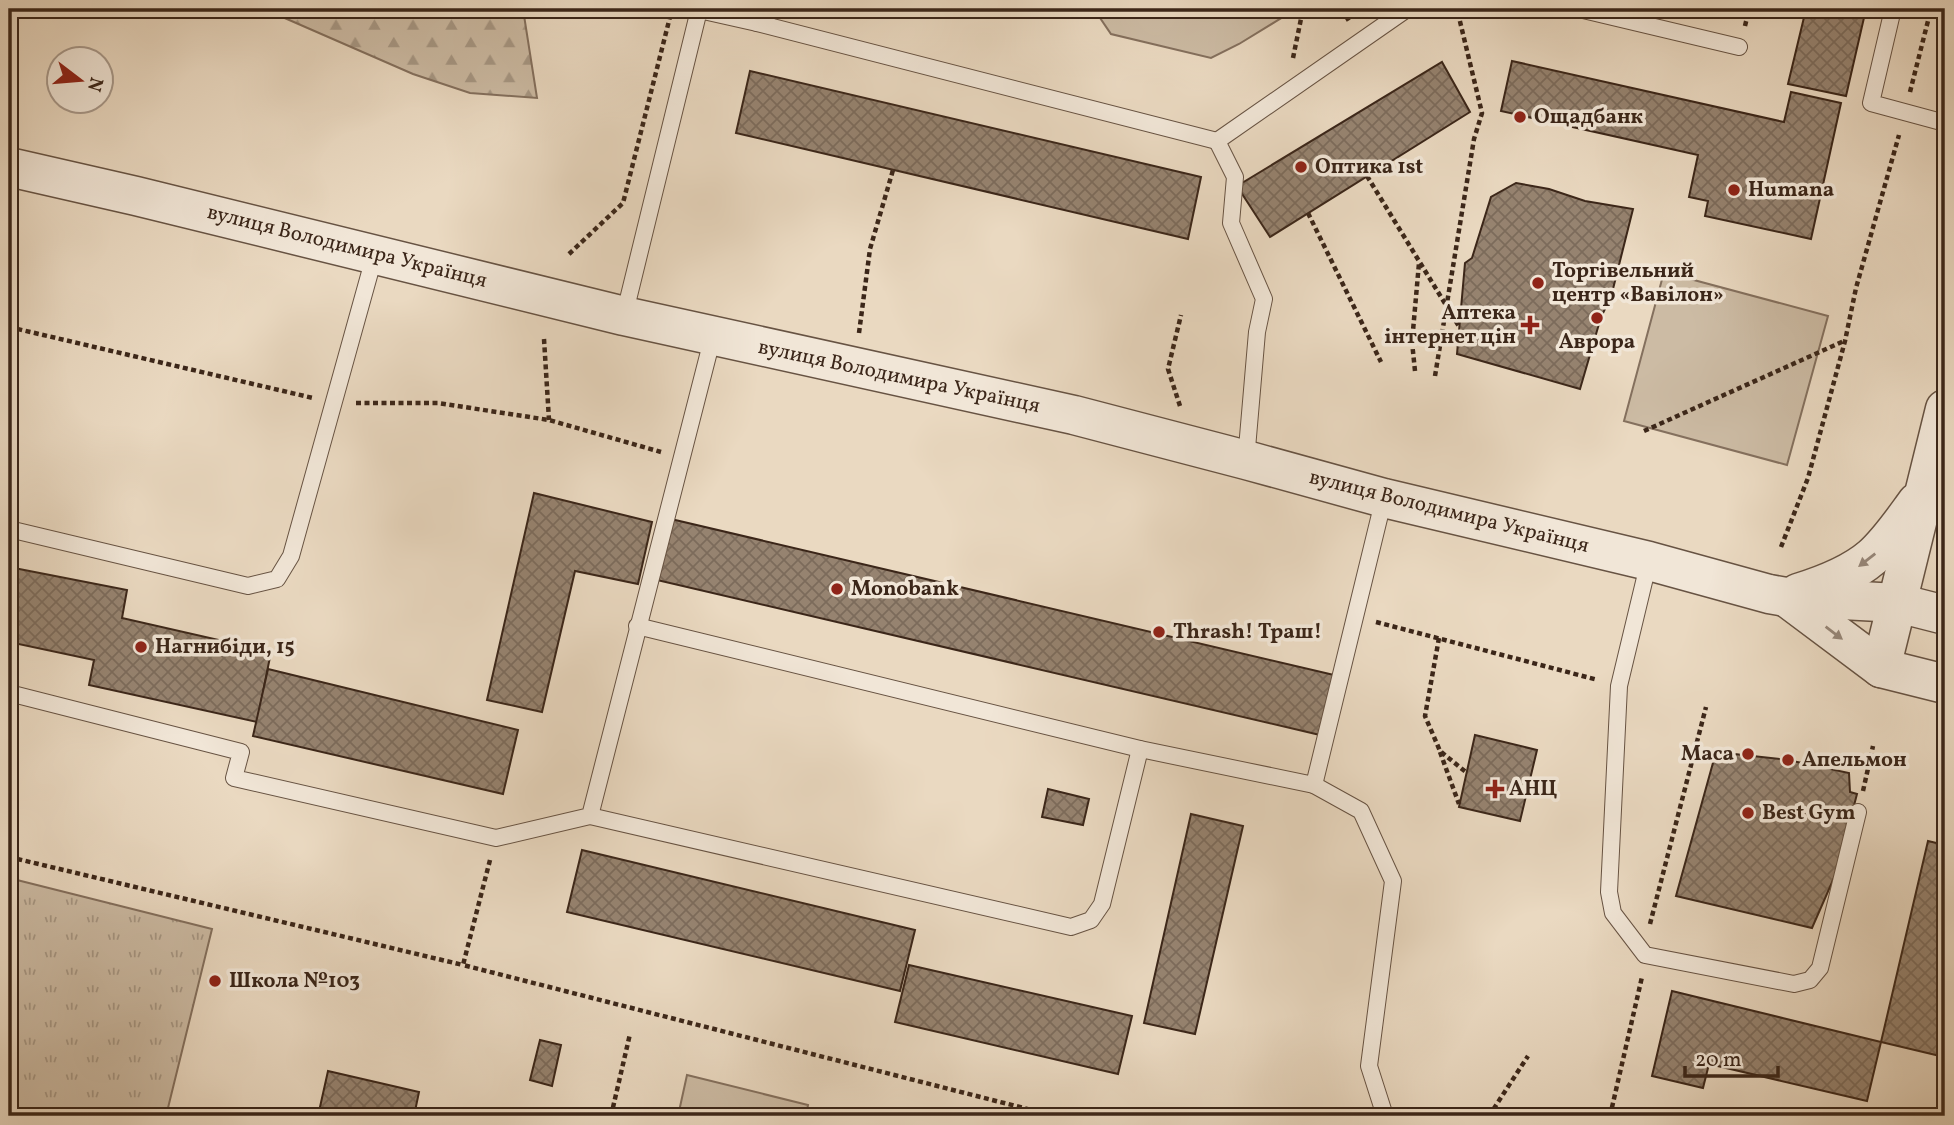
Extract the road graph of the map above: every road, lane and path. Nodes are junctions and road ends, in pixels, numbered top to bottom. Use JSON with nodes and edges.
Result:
{"nodes":[{"id":1,"x":672,"y":9,"type":"edge"},
{"id":2,"x":699,"y":9,"type":"edge"},
{"id":3,"x":775,"y":9,"type":"edge"},
{"id":4,"x":1303,"y":9,"type":"edge"},
{"id":5,"x":1407,"y":9,"type":"edge"},
{"id":6,"x":1457,"y":9,"type":"edge"},
{"id":7,"x":1579,"y":9,"type":"edge"},
{"id":8,"x":1893,"y":9,"type":"edge"},
{"id":9,"x":1931,"y":9,"type":"edge"},
{"id":10,"x":757,"y":23,"type":"junction"},
{"id":11,"x":1739,"y":47,"type":"dead end"},
{"id":12,"x":1286,"y":93,"type":"junction"},
{"id":13,"x":1905,"y":113,"type":"junction"},
{"id":14,"x":1945,"y":123,"type":"edge"},
{"id":15,"x":1217,"y":141,"type":"junction"},
{"id":16,"x":9,"y":167,"type":"edge"},
{"id":17,"x":893,"y":170,"type":"dead end"},
{"id":18,"x":1367,"y":176,"type":"dead end"},
{"id":19,"x":1308,"y":213,"type":"dead end"},
{"id":20,"x":375,"y":254,"type":"junction"},
{"id":21,"x":569,"y":254,"type":"dead end"},
{"id":22,"x":1419,"y":262,"type":"junction"},
{"id":23,"x":1446,"y":308,"type":"junction"},
{"id":24,"x":1181,"y":315,"type":"dead end"},
{"id":25,"x":624,"y":316,"type":"junction"},
{"id":26,"x":1460,"y":328,"type":"dead end"},
{"id":27,"x":713,"y":336,"type":"junction"},
{"id":28,"x":544,"y":339,"type":"dead end"},
{"id":29,"x":1844,"y":341,"type":"junction"},
{"id":30,"x":1381,"y":362,"type":"dead end"},
{"id":31,"x":855,"y":368,"type":"junction"},
{"id":32,"x":1415,"y":371,"type":"dead end"},
{"id":33,"x":1435,"y":376,"type":"dead end"},
{"id":34,"x":1180,"y":406,"type":"dead end"},
{"id":35,"x":1945,"y":409,"type":"edge"},
{"id":36,"x":549,"y":420,"type":"dead end"},
{"id":37,"x":1644,"y":431,"type":"dead end"},
{"id":38,"x":1246,"y":460,"type":"junction"},
{"id":39,"x":1926,"y":489,"type":"junction"},
{"id":40,"x":1384,"y":498,"type":"junction"},
{"id":41,"x":9,"y":529,"type":"edge"},
{"id":42,"x":1945,"y":541,"type":"edge"},
{"id":43,"x":1782,"y":547,"type":"dead end"},
{"id":44,"x":1649,"y":561,"type":"junction"},
{"id":45,"x":1786,"y":597,"type":"junction"},
{"id":46,"x":1898,"y":603,"type":"junction"},
{"id":47,"x":1945,"y":615,"type":"edge"},
{"id":48,"x":1355,"y":616,"type":"junction"},
{"id":49,"x":638,"y":626,"type":"junction"},
{"id":50,"x":1439,"y":638,"type":"junction"},
{"id":51,"x":1881,"y":668,"type":"junction"},
{"id":52,"x":1945,"y":684,"type":"edge"},
{"id":53,"x":1619,"y":686,"type":"junction"},
{"id":54,"x":9,"y":692,"type":"edge"},
{"id":55,"x":1706,"y":707,"type":"dead end"},
{"id":56,"x":1873,"y":746,"type":"dead end"},
{"id":57,"x":1140,"y":749,"type":"junction"},
{"id":58,"x":1440,"y":751,"type":"junction"},
{"id":59,"x":1466,"y":773,"type":"dead end"},
{"id":60,"x":1314,"y":785,"type":"junction"},
{"id":61,"x":1459,"y":804,"type":"dead end"},
{"id":62,"x":1858,"y":812,"type":"joint"},
{"id":63,"x":590,"y":816,"type":"junction"},
{"id":64,"x":496,"y":838,"type":"junction"},
{"id":65,"x":9,"y":857,"type":"edge"},
{"id":66,"x":1645,"y":955,"type":"junction"},
{"id":67,"x":463,"y":965,"type":"junction"},
{"id":68,"x":630,"y":1034,"type":"dead end"},
{"id":69,"x":1528,"y":1056,"type":"dead end"},
{"id":70,"x":611,"y":1116,"type":"edge"},
{"id":71,"x":1055,"y":1116,"type":"edge"},
{"id":72,"x":1385,"y":1116,"type":"edge"},
{"id":73,"x":1489,"y":1116,"type":"edge"},
{"id":74,"x":1610,"y":1116,"type":"edge"}],
"edges":[{"from":1,"to":21,"type":"path"},
{"from":2,"to":10,"type":"lane"},
{"from":2,"to":25,"type":"lane"},
{"from":3,"to":10,"type":"lane"},
{"from":4,"to":12,"type":"path"},
{"from":5,"to":12,"type":"lane"},
{"from":6,"to":23,"type":"path"},
{"from":7,"to":11,"type":"lane"},
{"from":8,"to":13,"type":"lane"},
{"from":9,"to":13,"type":"path"},
{"from":10,"to":15,"type":"lane"},
{"from":12,"to":15,"type":"lane"},
{"from":13,"to":14,"type":"lane"},
{"from":13,"to":29,"type":"path"},
{"from":15,"to":38,"type":"lane"},
{"from":16,"to":20,"type":"street","name":"вулиця Володимира Українця"},
{"from":17,"to":31,"type":"path"},
{"from":18,"to":22,"type":"path"},
{"from":19,"to":30,"type":"path"},
{"from":20,"to":25,"type":"street","name":"вулиця Володимира Українця"},
{"from":20,"to":41,"type":"lane"},
{"from":22,"to":23,"type":"path"},
{"from":22,"to":32,"type":"path"},
{"from":23,"to":26,"type":"path"},
{"from":23,"to":33,"type":"path"},
{"from":24,"to":34,"type":"path"},
{"from":25,"to":27,"type":"street","name":"вулиця Володимира Українця"},
{"from":27,"to":31,"type":"street","name":"вулиця Володимира Українця"},
{"from":27,"to":49,"type":"lane"},
{"from":28,"to":36,"type":"path"},
{"from":29,"to":37,"type":"path"},
{"from":29,"to":43,"type":"path"},
{"from":31,"to":38,"type":"street","name":"вулиця Володимира Українця"},
{"from":35,"to":39,"type":"street"},
{"from":38,"to":40,"type":"street","name":"вулиця Володимира Українця"},
{"from":39,"to":42,"type":"street"},
{"from":39,"to":45,"type":"street","one_way":true},
{"from":39,"to":46,"type":"street"},
{"from":40,"to":44,"type":"street","name":"вулиця Володимира Українця"},
{"from":40,"to":48,"type":"lane"},
{"from":44,"to":45,"type":"street","name":"вулиця Володимира Українця"},
{"from":44,"to":53,"type":"lane"},
{"from":45,"to":46,"type":"street","name":"вулиця Володимира Українця"},
{"from":45,"to":51,"type":"street","name":"вулиця Володимира Українця","one_way":true},
{"from":46,"to":47,"type":"street","name":"вулиця Володимира Українця"},
{"from":46,"to":51,"type":"street"},
{"from":48,"to":50,"type":"path"},
{"from":48,"to":60,"type":"lane"},
{"from":49,"to":57,"type":"lane"},
{"from":49,"to":63,"type":"lane"},
{"from":50,"to":53,"type":"path"},
{"from":50,"to":58,"type":"path"},
{"from":51,"to":52,"type":"street","name":"вулиця Володимира Українця"},
{"from":53,"to":66,"type":"lane"},
{"from":54,"to":64,"type":"lane"},
{"from":55,"to":66,"type":"path"},
{"from":56,"to":62,"type":"path"},
{"from":57,"to":60,"type":"lane"},
{"from":57,"to":63,"type":"lane"},
{"from":58,"to":59,"type":"path"},
{"from":58,"to":61,"type":"path"},
{"from":60,"to":72,"type":"lane"},
{"from":62,"to":66,"type":"lane"},
{"from":63,"to":64,"type":"lane"},
{"from":64,"to":67,"type":"path"},
{"from":65,"to":67,"type":"path"},
{"from":66,"to":74,"type":"path"},
{"from":67,"to":71,"type":"path"},
{"from":68,"to":70,"type":"path"},
{"from":69,"to":73,"type":"path"}]}
